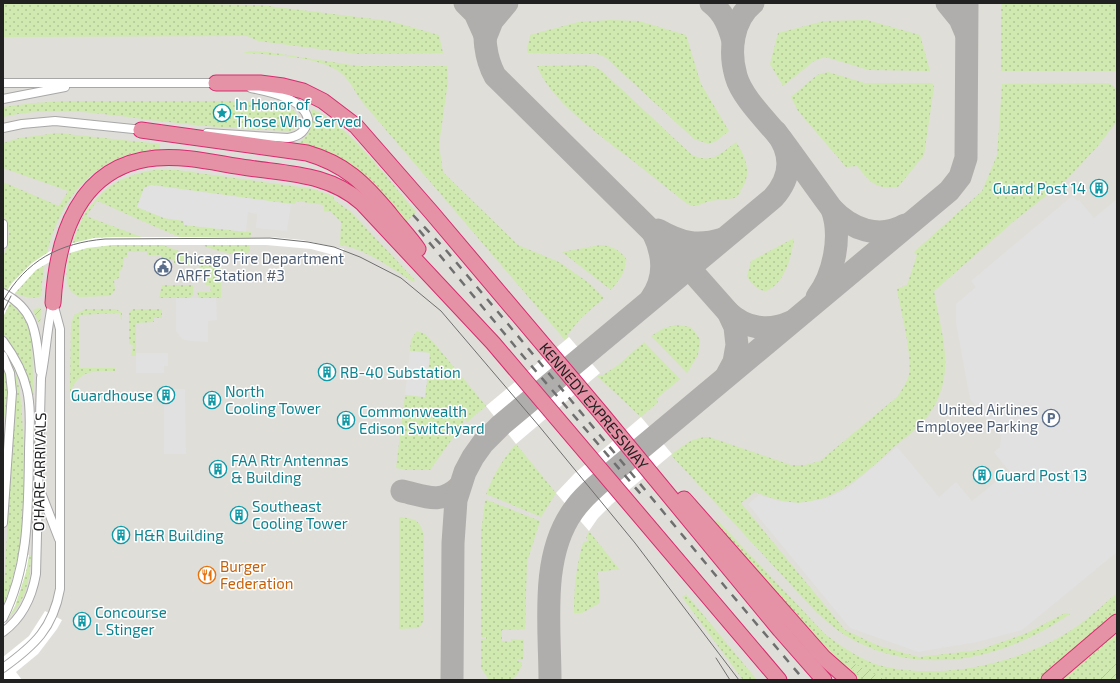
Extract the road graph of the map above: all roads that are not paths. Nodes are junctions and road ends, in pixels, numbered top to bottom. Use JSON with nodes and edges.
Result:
{"nodes":[{"id":1,"x":3,"y":83,"type":"edge"},
{"id":2,"x":94,"y":83,"type":"junction"},
{"id":3,"x":216,"y":83,"type":"junction"},
{"id":4,"x":3,"y":99,"type":"edge"},
{"id":5,"x":3,"y":128,"type":"edge"},
{"id":6,"x":141,"y":130,"type":"junction"},
{"id":7,"x":3,"y":224,"type":"edge"},
{"id":8,"x":3,"y":244,"type":"edge"},
{"id":9,"x":3,"y":293,"type":"edge"},
{"id":10,"x":53,"y":303,"type":"junction"},
{"id":11,"x":465,"y":312,"type":"junction"},
{"id":12,"x":3,"y":341,"type":"edge"},
{"id":13,"x":3,"y":356,"type":"edge"},
{"id":14,"x":41,"y":378,"type":"junction"},
{"id":15,"x":601,"y":413,"type":"junction"},
{"id":16,"x":38,"y":486,"type":"junction"},
{"id":17,"x":3,"y":523,"type":"edge"},
{"id":18,"x":61,"y":545,"type":"junction"},
{"id":19,"x":3,"y":618,"type":"edge"},
{"id":20,"x":1117,"y":622,"type":"edge"},
{"id":21,"x":3,"y":632,"type":"edge"},
{"id":22,"x":3,"y":667,"type":"edge"},
{"id":23,"x":779,"y":680,"type":"edge"},
{"id":24,"x":824,"y":680,"type":"edge"},
{"id":25,"x":849,"y":680,"type":"edge"},
{"id":26,"x":1049,"y":680,"type":"edge"}],
"edges":[{"from":1,"to":2,"type":"street"},
{"from":2,"to":3,"type":"street"},
{"from":2,"to":4,"type":"street"},
{"from":3,"to":6,"type":"street"},
{"from":3,"to":15,"type":"highway","name":"KENNEDY EXPRESSWAY"},
{"from":5,"to":6,"type":"street"},
{"from":6,"to":11,"type":"highway"},
{"from":7,"to":8,"type":"street"},
{"from":9,"to":14,"type":"street"},
{"from":10,"to":11,"type":"highway"},
{"from":10,"to":14,"type":"street","name":"O'HARE ARRIVALS"},
{"from":10,"to":18,"type":"street"},
{"from":11,"to":23,"type":"highway"},
{"from":12,"to":19,"type":"street"},
{"from":13,"to":17,"type":"street"},
{"from":14,"to":16,"type":"street","name":"O'HARE ARRIVALS"},
{"from":15,"to":24,"type":"highway","name":"KENNEDY EXPRESSWAY"},
{"from":15,"to":25,"type":"highway"},
{"from":16,"to":18,"type":"street"},
{"from":16,"to":21,"type":"street","name":"O'HARE ARRIVALS"},
{"from":18,"to":22,"type":"street"},
{"from":20,"to":26,"type":"highway"}]}
